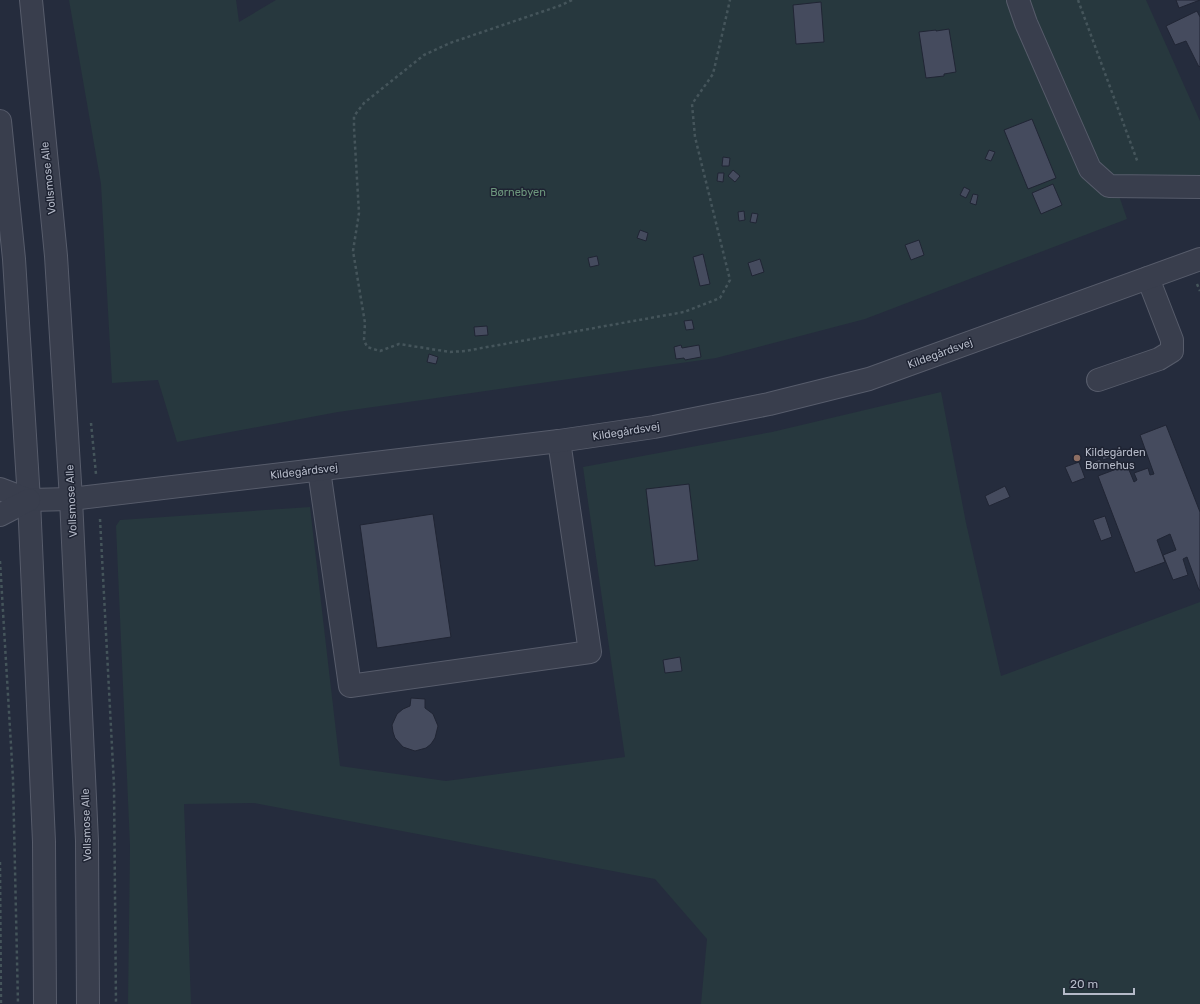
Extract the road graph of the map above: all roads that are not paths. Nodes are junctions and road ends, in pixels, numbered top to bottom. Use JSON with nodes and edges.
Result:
{"nodes":[{"id":1,"x":30,"y":0,"type":"edge"},
{"id":2,"x":1018,"y":0,"type":"edge"},
{"id":3,"x":0,"y":121,"type":"edge"},
{"id":4,"x":1200,"y":187,"type":"edge"},
{"id":5,"x":4,"y":200,"type":"edge"},
{"id":6,"x":1200,"y":259,"type":"edge"},
{"id":7,"x":1148,"y":278,"type":"junction"},
{"id":8,"x":1098,"y":380,"type":"dead end"},
{"id":9,"x":559,"y":441,"type":"junction"},
{"id":10,"x":319,"y":470,"type":"junction"},
{"id":11,"x":0,"y":489,"type":"edge"},
{"id":12,"x":71,"y":499,"type":"junction"},
{"id":13,"x":29,"y":500,"type":"junction"},
{"id":14,"x":0,"y":515,"type":"edge"},
{"id":15,"x":45,"y":1004,"type":"edge"},
{"id":16,"x":88,"y":1004,"type":"edge"}],
"edges":[{"from":1,"to":12,"type":"street","name":"Vollsmose Alle"},
{"from":2,"to":4,"type":"street"},
{"from":3,"to":5,"type":"street"},
{"from":5,"to":13,"type":"street"},
{"from":6,"to":7,"type":"street","name":"Kildegårdsvej"},
{"from":7,"to":8,"type":"street"},
{"from":7,"to":9,"type":"street","name":"Kildegårdsvej"},
{"from":9,"to":10,"type":"street","name":"Kildegårdsvej"},
{"from":9,"to":10,"type":"street"},
{"from":10,"to":12,"type":"street","name":"Kildegårdsvej"},
{"from":11,"to":13,"type":"street"},
{"from":12,"to":13,"type":"street","name":"Kildegårdsvej"},
{"from":12,"to":16,"type":"street","name":"Vollsmose Alle"},
{"from":13,"to":14,"type":"street"},
{"from":13,"to":15,"type":"street"}]}
